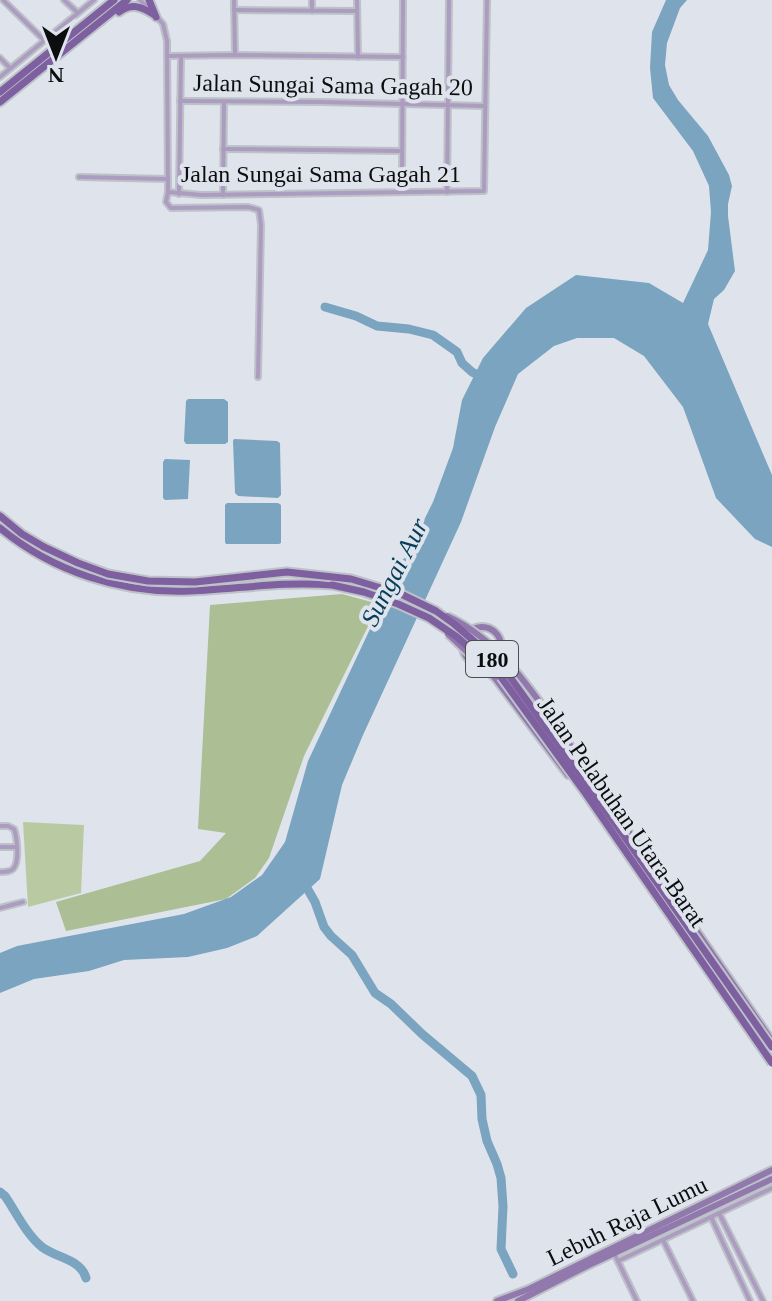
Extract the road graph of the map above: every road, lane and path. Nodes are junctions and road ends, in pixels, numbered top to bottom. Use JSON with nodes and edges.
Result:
{"nodes":[{"id":1,"x":3,"y":0,"type":"edge"},
{"id":2,"x":64,"y":0,"type":"edge"},
{"id":3,"x":94,"y":0,"type":"edge"},
{"id":4,"x":106,"y":0,"type":"edge"},
{"id":5,"x":114,"y":0,"type":"edge"},
{"id":6,"x":127,"y":0,"type":"edge"},
{"id":7,"x":140,"y":0,"type":"edge"},
{"id":8,"x":149,"y":0,"type":"edge"},
{"id":9,"x":234,"y":0,"type":"edge"},
{"id":10,"x":312,"y":0,"type":"edge"},
{"id":11,"x":357,"y":0,"type":"edge"},
{"id":12,"x":403,"y":0,"type":"edge"},
{"id":13,"x":449,"y":0,"type":"edge"},
{"id":14,"x":487,"y":0,"type":"edge"},
{"id":15,"x":102,"y":10,"type":"junction"},
{"id":16,"x":234,"y":10,"type":"junction"},
{"id":17,"x":312,"y":11,"type":"junction"},
{"id":18,"x":357,"y":11,"type":"junction"},
{"id":19,"x":78,"y":13,"type":"junction"},
{"id":20,"x":154,"y":15,"type":"junction"},
{"id":21,"x":89,"y":30,"type":"junction"},
{"id":22,"x":44,"y":40,"type":"junction"},
{"id":23,"x":235,"y":55,"type":"junction"},
{"id":24,"x":167,"y":56,"type":"junction"},
{"id":25,"x":181,"y":56,"type":"junction"},
{"id":26,"x":358,"y":57,"type":"junction"},
{"id":27,"x":403,"y":57,"type":"junction"},
{"id":28,"x":0,"y":58,"type":"edge"},
{"id":29,"x":10,"y":68,"type":"junction"},
{"id":30,"x":0,"y":77,"type":"edge"},
{"id":31,"x":0,"y":92,"type":"edge"},
{"id":32,"x":180,"y":101,"type":"junction"},
{"id":33,"x":0,"y":102,"type":"edge"},
{"id":34,"x":224,"y":102,"type":"junction"},
{"id":35,"x":403,"y":104,"type":"junction"},
{"id":36,"x":447,"y":106,"type":"junction"},
{"id":37,"x":485,"y":106,"type":"junction"},
{"id":38,"x":223,"y":149,"type":"junction"},
{"id":39,"x":402,"y":151,"type":"junction"},
{"id":40,"x":79,"y":177,"type":"dead end"},
{"id":41,"x":167,"y":179,"type":"junction"},
{"id":42,"x":168,"y":192,"type":"junction"},
{"id":43,"x":402,"y":192,"type":"junction"},
{"id":44,"x":447,"y":192,"type":"junction"},
{"id":45,"x":179,"y":194,"type":"junction"},
{"id":46,"x":223,"y":195,"type":"junction"},
{"id":47,"x":258,"y":377,"type":"dead end"},
{"id":48,"x":0,"y":516,"type":"edge"},
{"id":49,"x":0,"y":528,"type":"edge"},
{"id":50,"x":42,"y":551,"type":"junction"},
{"id":51,"x":436,"y":611,"type":"junction"},
{"id":52,"x":429,"y":618,"type":"junction"},
{"id":53,"x":497,"y":657,"type":"junction"},
{"id":54,"x":487,"y":664,"type":"junction"},
{"id":55,"x":587,"y":800,"type":"junction"},
{"id":56,"x":624,"y":825,"type":"junction"},
{"id":57,"x":0,"y":826,"type":"edge"},
{"id":58,"x":0,"y":847,"type":"edge"},
{"id":59,"x":17,"y":847,"type":"junction"},
{"id":60,"x":0,"y":872,"type":"edge"},
{"id":61,"x":23,"y":902,"type":"dead end"},
{"id":62,"x":0,"y":908,"type":"edge"},
{"id":63,"x":772,"y":1041,"type":"edge"},
{"id":64,"x":772,"y":1047,"type":"edge"},
{"id":65,"x":772,"y":1066,"type":"edge"},
{"id":66,"x":769,"y":1176,"type":"edge"},
{"id":67,"x":772,"y":1188,"type":"edge"},
{"id":68,"x":719,"y":1213,"type":"junction"},
{"id":69,"x":711,"y":1217,"type":"junction"},
{"id":70,"x":663,"y":1240,"type":"junction"},
{"id":71,"x":613,"y":1251,"type":"junction"},
{"id":72,"x":618,"y":1261,"type":"junction"},
{"id":73,"x":501,"y":1300,"type":"edge"},
{"id":74,"x":518,"y":1301,"type":"edge"},
{"id":75,"x":637,"y":1301,"type":"edge"},
{"id":76,"x":693,"y":1301,"type":"edge"},
{"id":77,"x":750,"y":1301,"type":"edge"},
{"id":78,"x":763,"y":1301,"type":"edge"}],
"edges":[{"from":1,"to":22,"type":"street"},
{"from":2,"to":19,"type":"street"},
{"from":3,"to":19,"type":"street"},
{"from":4,"to":15,"type":"main road"},
{"from":5,"to":15,"type":"main road"},
{"from":6,"to":21,"type":"main road"},
{"from":7,"to":20,"type":"street","name":"Jalan Sungai Sama Gagah 21"},
{"from":8,"to":20,"type":"main road"},
{"from":9,"to":16,"type":"street"},
{"from":10,"to":17,"type":"street"},
{"from":11,"to":18,"type":"street"},
{"from":12,"to":27,"type":"street"},
{"from":13,"to":36,"type":"street"},
{"from":14,"to":37,"type":"street"},
{"from":15,"to":31,"type":"main road"},
{"from":16,"to":17,"type":"street"},
{"from":16,"to":23,"type":"street"},
{"from":17,"to":18,"type":"street"},
{"from":18,"to":26,"type":"street"},
{"from":19,"to":22,"type":"street"},
{"from":20,"to":21,"type":"main road"},
{"from":20,"to":24,"type":"street","name":"Jalan Sungai Sama Gagah 21"},
{"from":21,"to":33,"type":"main road"},
{"from":22,"to":29,"type":"street"},
{"from":23,"to":25,"type":"street"},
{"from":23,"to":26,"type":"street"},
{"from":24,"to":25,"type":"street"},
{"from":24,"to":41,"type":"street","name":"Jalan Sungai Sama Gagah 21"},
{"from":25,"to":32,"type":"street"},
{"from":26,"to":27,"type":"street"},
{"from":27,"to":35,"type":"street"},
{"from":28,"to":29,"type":"street"},
{"from":29,"to":30,"type":"street"},
{"from":32,"to":34,"type":"street","name":"Jalan Sungai Sama Gagah 20"},
{"from":32,"to":45,"type":"street"},
{"from":34,"to":35,"type":"street","name":"Jalan Sungai Sama Gagah 20"},
{"from":34,"to":38,"type":"street"},
{"from":35,"to":36,"type":"street","name":"Jalan Sungai Sama Gagah 20"},
{"from":35,"to":39,"type":"street"},
{"from":36,"to":37,"type":"street","name":"Jalan Sungai Sama Gagah 20"},
{"from":36,"to":44,"type":"street"},
{"from":37,"to":44,"type":"street","name":"Jalan Sungai Sama Gagah 21"},
{"from":38,"to":39,"type":"street"},
{"from":38,"to":46,"type":"street"},
{"from":39,"to":43,"type":"street"},
{"from":40,"to":41,"type":"street"},
{"from":41,"to":42,"type":"street","name":"Jalan Sungai Sama Gagah 21"},
{"from":42,"to":45,"type":"street","name":"Jalan Sungai Sama Gagah 21"},
{"from":42,"to":47,"type":"street"},
{"from":43,"to":44,"type":"street","name":"Jalan Sungai Sama Gagah 21"},
{"from":43,"to":46,"type":"street","name":"Jalan Sungai Sama Gagah 21"},
{"from":45,"to":46,"type":"street","name":"Jalan Sungai Sama Gagah 21"},
{"from":48,"to":50,"type":"main road","name":"Jalan Pelabuhan Utara-Barat","number":"180"},
{"from":49,"to":50,"type":"main road","name":"Jalan Pelabuhan Utara-Barat","number":"180"},
{"from":50,"to":51,"type":"main road","name":"Jalan Pelabuhan Utara-Barat","number":"180","bridge":true},
{"from":50,"to":52,"type":"main road","name":"Jalan Pelabuhan Utara-Barat","number":"180","bridge":true},
{"from":51,"to":56,"type":"street","bridge":true},
{"from":51,"to":64,"type":"main road","name":"Jalan Pelabuhan Utara-Barat","number":"180","bridge":true},
{"from":52,"to":55,"type":"street","bridge":true},
{"from":52,"to":65,"type":"main road","name":"Jalan Pelabuhan Utara-Barat","number":"180","bridge":true},
{"from":53,"to":54,"type":"street"},
{"from":53,"to":54,"type":"street"},
{"from":53,"to":56,"type":"street"},
{"from":54,"to":55,"type":"street"},
{"from":55,"to":65,"type":"street"},
{"from":56,"to":63,"type":"street"},
{"from":57,"to":59,"type":"street"},
{"from":58,"to":59,"type":"street"},
{"from":59,"to":60,"type":"street"},
{"from":61,"to":62,"type":"street"},
{"from":66,"to":67,"type":"street"},
{"from":66,"to":71,"type":"street","name":"Lebuh Raja Lumu"},
{"from":67,"to":68,"type":"street"},
{"from":68,"to":69,"type":"street"},
{"from":68,"to":78,"type":"street"},
{"from":69,"to":70,"type":"street"},
{"from":69,"to":77,"type":"street"},
{"from":70,"to":72,"type":"street"},
{"from":70,"to":76,"type":"street"},
{"from":71,"to":72,"type":"street"},
{"from":71,"to":73,"type":"street","name":"Lebuh Raja Lumu"},
{"from":71,"to":74,"type":"street","name":"Lebuh Raja Lumu"},
{"from":72,"to":75,"type":"street"}]}
